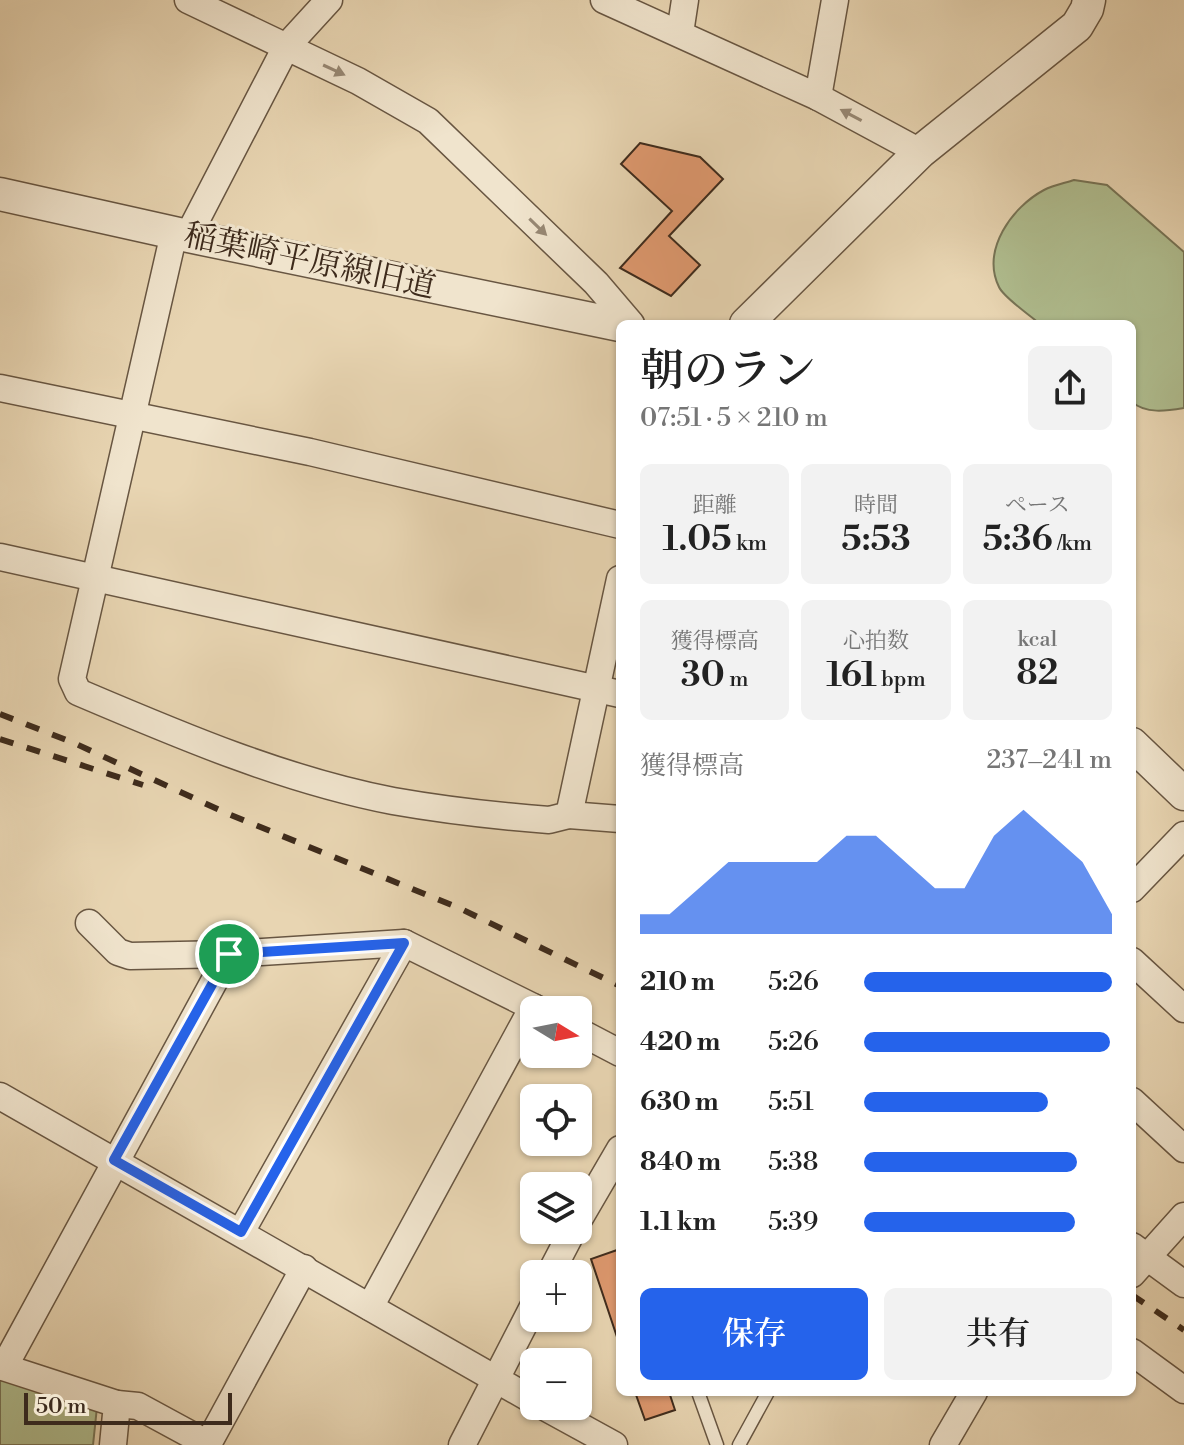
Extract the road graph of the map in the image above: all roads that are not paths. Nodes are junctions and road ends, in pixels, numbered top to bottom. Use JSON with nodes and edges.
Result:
{"nodes":[{"id":1,"x":188,"y":0,"type":"edge"},
{"id":2,"x":329,"y":0,"type":"edge"},
{"id":3,"x":604,"y":0,"type":"edge"},
{"id":4,"x":685,"y":0,"type":"edge"},
{"id":5,"x":835,"y":0,"type":"edge"},
{"id":6,"x":1089,"y":0,"type":"edge"},
{"id":7,"x":680,"y":33,"type":"junction"},
{"id":8,"x":286,"y":47,"type":"junction"},
{"id":9,"x":818,"y":97,"type":"junction"},
{"id":10,"x":920,"y":152,"type":"junction"},
{"id":11,"x":0,"y":194,"type":"edge"},
{"id":12,"x":181,"y":235,"type":"junction"},
{"id":13,"x":628,"y":320,"type":"edge"},
{"id":14,"x":750,"y":320,"type":"edge"},
{"id":15,"x":616,"y":324,"type":"edge"},
{"id":16,"x":0,"y":388,"type":"edge"},
{"id":17,"x":133,"y":417,"type":"junction"},
{"id":18,"x":616,"y":524,"type":"edge"},
{"id":19,"x":0,"y":557,"type":"edge"},
{"id":20,"x":96,"y":578,"type":"junction"},
{"id":21,"x":616,"y":616,"type":"edge"},
{"id":22,"x":608,"y":691,"type":"edge"},
{"id":23,"x":1136,"y":748,"type":"edge"},
{"id":24,"x":1184,"y":794,"type":"edge"},
{"id":25,"x":569,"y":815,"type":"junction"},
{"id":26,"x":616,"y":819,"type":"edge"},
{"id":27,"x":1184,"y":835,"type":"edge"},
{"id":28,"x":1136,"y":885,"type":"edge"},
{"id":29,"x":89,"y":923,"type":"dead end"},
{"id":30,"x":404,"y":943,"type":"junction"},
{"id":31,"x":229,"y":954,"type":"junction"},
{"id":32,"x":1136,"y":965,"type":"edge"},
{"id":33,"x":520,"y":1000,"type":"edge"},
{"id":34,"x":1184,"y":1009,"type":"edge"},
{"id":35,"x":520,"y":1037,"type":"edge"},
{"id":36,"x":592,"y":1038,"type":"edge"},
{"id":37,"x":616,"y":1051,"type":"edge"},
{"id":38,"x":0,"y":1096,"type":"edge"},
{"id":39,"x":1136,"y":1105,"type":"edge"},
{"id":40,"x":1184,"y":1149,"type":"edge"},
{"id":41,"x":114,"y":1160,"type":"junction"},
{"id":42,"x":616,"y":1164,"type":"edge"},
{"id":43,"x":592,"y":1200,"type":"edge"},
{"id":44,"x":1184,"y":1216,"type":"edge"},
{"id":45,"x":241,"y":1232,"type":"junction"},
{"id":46,"x":1137,"y":1259,"type":"edge"},
{"id":47,"x":304,"y":1268,"type":"junction"},
{"id":48,"x":1184,"y":1284,"type":"edge"},
{"id":49,"x":370,"y":1307,"type":"junction"},
{"id":50,"x":520,"y":1332,"type":"edge"},
{"id":51,"x":1136,"y":1355,"type":"edge"},
{"id":52,"x":2,"y":1367,"type":"edge"},
{"id":53,"x":497,"y":1379,"type":"junction"},
{"id":54,"x":1184,"y":1390,"type":"edge"},
{"id":55,"x":520,"y":1393,"type":"edge"},
{"id":56,"x":699,"y":1396,"type":"edge"},
{"id":57,"x":766,"y":1396,"type":"edge"},
{"id":58,"x":972,"y":1396,"type":"edge"},
{"id":59,"x":117,"y":1404,"type":"junction"},
{"id":60,"x":560,"y":1420,"type":"edge"},
{"id":61,"x":576,"y":1434,"type":"edge"},
{"id":62,"x":113,"y":1445,"type":"edge"},
{"id":63,"x":462,"y":1445,"type":"edge"},
{"id":64,"x":614,"y":1445,"type":"edge"},
{"id":65,"x":717,"y":1445,"type":"edge"},
{"id":66,"x":739,"y":1445,"type":"edge"},
{"id":67,"x":943,"y":1445,"type":"edge"}],
"edges":[{"from":1,"to":8,"type":"street"},
{"from":2,"to":8,"type":"street"},
{"from":3,"to":7,"type":"street"},
{"from":4,"to":7,"type":"street"},
{"from":5,"to":9,"type":"street"},
{"from":6,"to":10,"type":"street"},
{"from":7,"to":9,"type":"street"},
{"from":8,"to":12,"type":"street"},
{"from":8,"to":13,"type":"street","one_way":true},
{"from":10,"to":9,"type":"street","one_way":true},
{"from":10,"to":14,"type":"street"},
{"from":11,"to":12,"type":"street","name":"稲葉崎平原線旧道"},
{"from":12,"to":15,"type":"street","name":"稲葉崎平原線旧道"},
{"from":12,"to":17,"type":"street"},
{"from":16,"to":17,"type":"street"},
{"from":17,"to":18,"type":"street"},
{"from":17,"to":20,"type":"street"},
{"from":19,"to":20,"type":"street"},
{"from":20,"to":22,"type":"street"},
{"from":20,"to":25,"type":"street"},
{"from":21,"to":22,"type":"street"},
{"from":22,"to":25,"type":"street"},
{"from":23,"to":24,"type":"street"},
{"from":25,"to":26,"type":"street"},
{"from":27,"to":28,"type":"street"},
{"from":29,"to":31,"type":"street"},
{"from":30,"to":31,"type":"street"},
{"from":30,"to":33,"type":"street"},
{"from":30,"to":45,"type":"street"},
{"from":31,"to":41,"type":"street"},
{"from":32,"to":34,"type":"street"},
{"from":35,"to":49,"type":"street"},
{"from":36,"to":37,"type":"street"},
{"from":38,"to":41,"type":"street"},
{"from":39,"to":40,"type":"street"},
{"from":41,"to":45,"type":"street"},
{"from":41,"to":52,"type":"street"},
{"from":42,"to":43,"type":"street"},
{"from":44,"to":46,"type":"street"},
{"from":45,"to":47,"type":"street"},
{"from":46,"to":48,"type":"street"},
{"from":47,"to":49,"type":"street"},
{"from":47,"to":59,"type":"street"},
{"from":49,"to":53,"type":"street"},
{"from":50,"to":53,"type":"street"},
{"from":51,"to":54,"type":"street"},
{"from":52,"to":59,"type":"street"},
{"from":53,"to":55,"type":"street"},
{"from":53,"to":63,"type":"street"},
{"from":56,"to":65,"type":"lane"},
{"from":57,"to":66,"type":"lane"},
{"from":58,"to":67,"type":"street"},
{"from":59,"to":62,"type":"street"},
{"from":60,"to":61,"type":"street"},
{"from":61,"to":64,"type":"street"}]}
